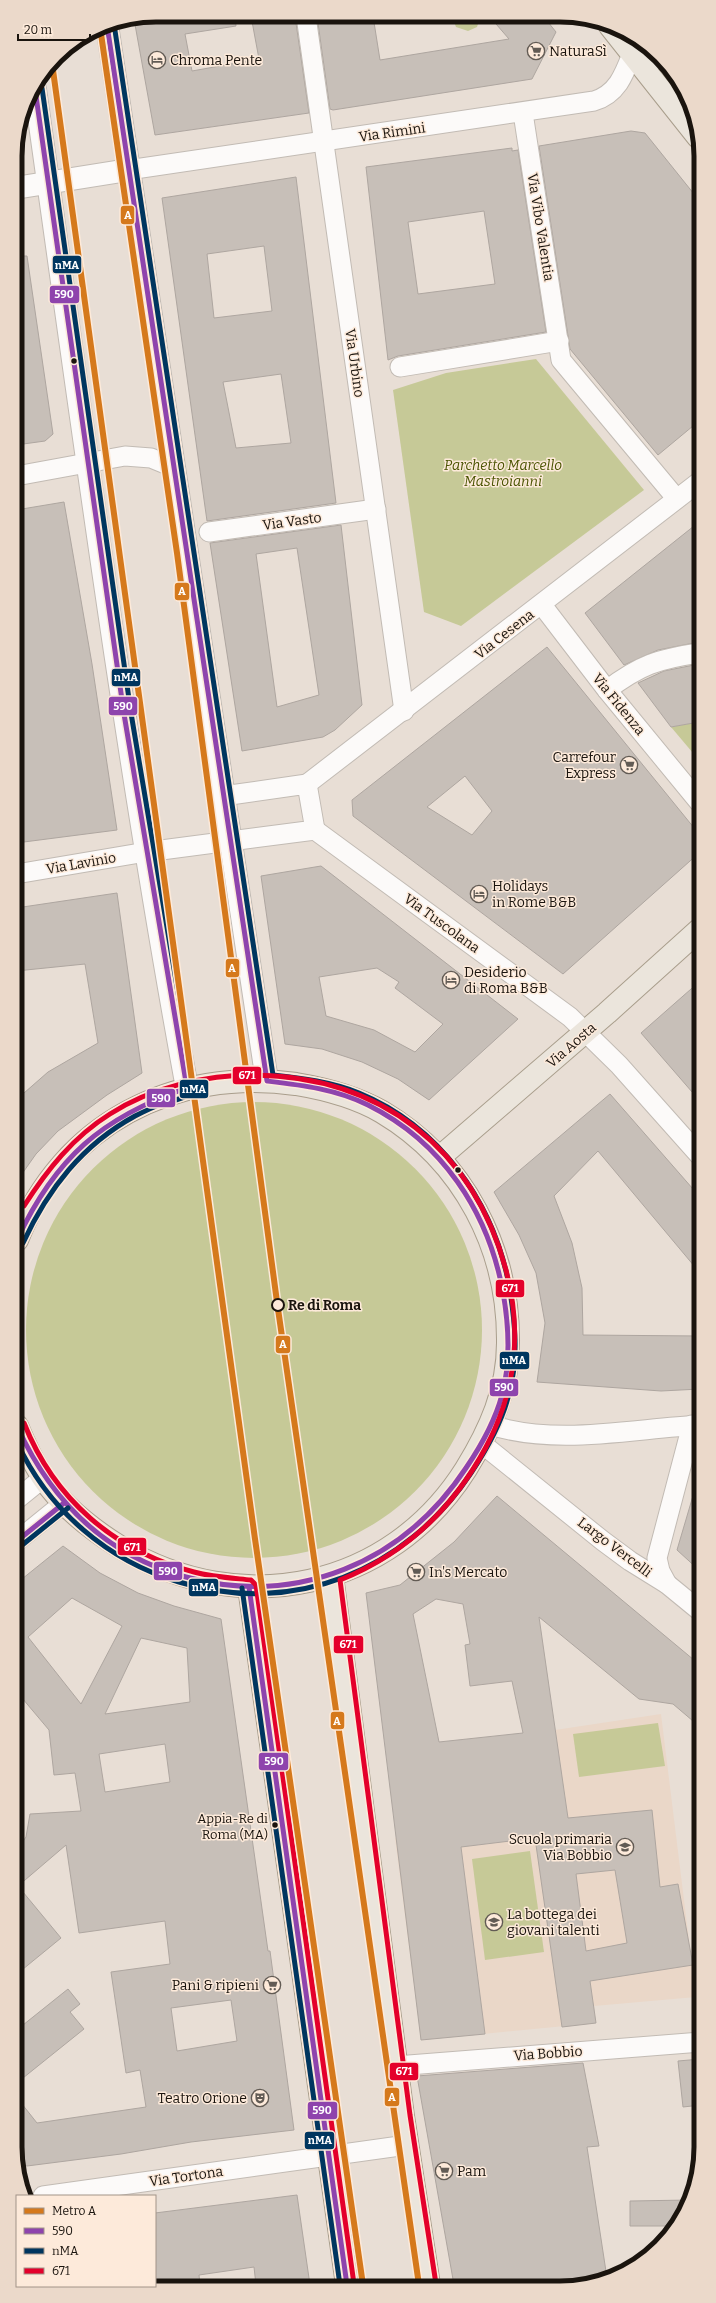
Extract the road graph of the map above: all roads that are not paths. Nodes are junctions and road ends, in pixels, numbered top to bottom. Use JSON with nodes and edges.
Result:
{"nodes":[{"id":1,"x":307,"y":22,"type":"edge"},
{"id":2,"x":108,"y":31,"type":"edge"},
{"id":3,"x":617,"y":35,"type":"edge"},
{"id":4,"x":632,"y":54,"type":"junction"},
{"id":5,"x":651,"y":58,"type":"edge"},
{"id":6,"x":36,"y":97,"type":"edge"},
{"id":7,"x":523,"y":113,"type":"junction"},
{"id":8,"x":690,"y":127,"type":"edge"},
{"id":9,"x":323,"y":142,"type":"junction"},
{"id":10,"x":128,"y":170,"type":"junction"},
{"id":11,"x":48,"y":183,"type":"junction"},
{"id":12,"x":22,"y":187,"type":"edge"},
{"id":13,"x":559,"y":341,"type":"junction"},
{"id":14,"x":400,"y":367,"type":"dead end"},
{"id":15,"x":87,"y":462,"type":"junction"},
{"id":16,"x":173,"y":467,"type":"junction"},
{"id":17,"x":22,"y":475,"type":"edge"},
{"id":18,"x":694,"y":485,"type":"edge"},
{"id":19,"x":676,"y":498,"type":"junction"},
{"id":20,"x":376,"y":510,"type":"junction"},
{"id":21,"x":209,"y":532,"type":"dead end"},
{"id":22,"x":542,"y":605,"type":"junction"},
{"id":23,"x":694,"y":654,"type":"edge"},
{"id":24,"x":607,"y":690,"type":"junction"},
{"id":25,"x":404,"y":711,"type":"junction"},
{"id":26,"x":307,"y":784,"type":"junction"},
{"id":27,"x":223,"y":796,"type":"junction"},
{"id":28,"x":694,"y":796,"type":"edge"},
{"id":29,"x":315,"y":830,"type":"junction"},
{"id":30,"x":229,"y":842,"type":"junction"},
{"id":31,"x":146,"y":852,"type":"junction"},
{"id":32,"x":22,"y":873,"type":"edge"},
{"id":33,"x":694,"y":934,"type":"edge"},
{"id":34,"x":586,"y":1031,"type":"junction"},
{"id":35,"x":267,"y":1081,"type":"junction"},
{"id":36,"x":187,"y":1088,"type":"junction"},
{"id":37,"x":694,"y":1149,"type":"edge"},
{"id":38,"x":440,"y":1157,"type":"junction"},
{"id":39,"x":22,"y":1213,"type":"edge"},
{"id":40,"x":694,"y":1425,"type":"edge"},
{"id":41,"x":694,"y":1432,"type":"edge"},
{"id":42,"x":486,"y":1434,"type":"junction"},
{"id":43,"x":22,"y":1438,"type":"edge"},
{"id":44,"x":43,"y":1478,"type":"junction"},
{"id":45,"x":22,"y":1495,"type":"edge"},
{"id":46,"x":64,"y":1503,"type":"junction"},
{"id":47,"x":22,"y":1537,"type":"edge"},
{"id":48,"x":332,"y":1576,"type":"junction"},
{"id":49,"x":667,"y":1584,"type":"junction"},
{"id":50,"x":249,"y":1587,"type":"junction"},
{"id":51,"x":694,"y":1606,"type":"edge"},
{"id":52,"x":694,"y":2043,"type":"edge"},
{"id":53,"x":396,"y":2066,"type":"junction"},
{"id":54,"x":407,"y":2145,"type":"junction"},
{"id":55,"x":329,"y":2157,"type":"junction"},
{"id":56,"x":50,"y":2195,"type":"edge"},
{"id":57,"x":346,"y":2281,"type":"edge"},
{"id":58,"x":428,"y":2281,"type":"edge"}],
"edges":[{"from":1,"to":9,"type":"street","name":"Via Urbino"},
{"from":2,"to":10,"type":"main road"},
{"from":3,"to":4,"type":"main road"},
{"from":4,"to":5,"type":"street"},
{"from":4,"to":7,"type":"street","name":"Via Rimini"},
{"from":4,"to":8,"type":"main road"},
{"from":6,"to":11,"type":"main road"},
{"from":7,"to":9,"type":"street","name":"Via Rimini"},
{"from":7,"to":13,"type":"street","name":"Via Vibo Valentia"},
{"from":9,"to":10,"type":"street","name":"Via Rimini"},
{"from":9,"to":20,"type":"street","name":"Via Urbino"},
{"from":10,"to":11,"type":"main road"},
{"from":10,"to":16,"type":"main road"},
{"from":11,"to":12,"type":"main road"},
{"from":11,"to":15,"type":"main road"},
{"from":13,"to":14,"type":"street"},
{"from":13,"to":19,"type":"street","name":"Via Vibo Valentia"},
{"from":15,"to":16,"type":"street"},
{"from":15,"to":17,"type":"street"},
{"from":15,"to":31,"type":"main road"},
{"from":16,"to":27,"type":"main road"},
{"from":18,"to":19,"type":"street","name":"Via Cesena"},
{"from":19,"to":22,"type":"street","name":"Via Cesena"},
{"from":20,"to":21,"type":"street","name":"Via Vasto"},
{"from":20,"to":25,"type":"street","name":"Via Urbino"},
{"from":22,"to":24,"type":"street","name":"Via Fidenza"},
{"from":22,"to":25,"type":"street","name":"Via Cesena"},
{"from":23,"to":24,"type":"street"},
{"from":24,"to":28,"type":"street","name":"Via Fidenza"},
{"from":25,"to":26,"type":"street","name":"Via Cesena"},
{"from":26,"to":27,"type":"street"},
{"from":26,"to":29,"type":"street"},
{"from":27,"to":30,"type":"main road"},
{"from":29,"to":30,"type":"street","name":"Via Lavinio"},
{"from":29,"to":34,"type":"street","name":"Via Tuscolana"},
{"from":30,"to":31,"type":"street","name":"Via Lavinio"},
{"from":30,"to":35,"type":"main road"},
{"from":31,"to":32,"type":"street","name":"Via Lavinio"},
{"from":31,"to":36,"type":"main road"},
{"from":33,"to":34,"type":"main road","name":"Via Aosta"},
{"from":34,"to":37,"type":"street","name":"Via Tuscolana"},
{"from":34,"to":38,"type":"main road","name":"Via Aosta"},
{"from":35,"to":36,"type":"main road"},
{"from":35,"to":38,"type":"main road"},
{"from":36,"to":39,"type":"main road"},
{"from":38,"to":42,"type":"main road"},
{"from":40,"to":42,"type":"street","name":"Largo Vercelli"},
{"from":41,"to":49,"type":"street","name":"Largo Vercelli"},
{"from":42,"to":48,"type":"main road"},
{"from":42,"to":49,"type":"street","name":"Largo Vercelli"},
{"from":43,"to":44,"type":"main road"},
{"from":44,"to":45,"type":"street"},
{"from":44,"to":46,"type":"main road"},
{"from":46,"to":47,"type":"street"},
{"from":46,"to":50,"type":"main road"},
{"from":48,"to":50,"type":"main road"},
{"from":48,"to":53,"type":"main road"},
{"from":49,"to":51,"type":"street"},
{"from":50,"to":55,"type":"main road"},
{"from":52,"to":53,"type":"street","name":"Via Bobbio"},
{"from":53,"to":54,"type":"main road"},
{"from":54,"to":55,"type":"street","name":"Via Tortona"},
{"from":54,"to":58,"type":"main road"},
{"from":55,"to":56,"type":"street","name":"Via Tortona"},
{"from":55,"to":57,"type":"main road"}]}
